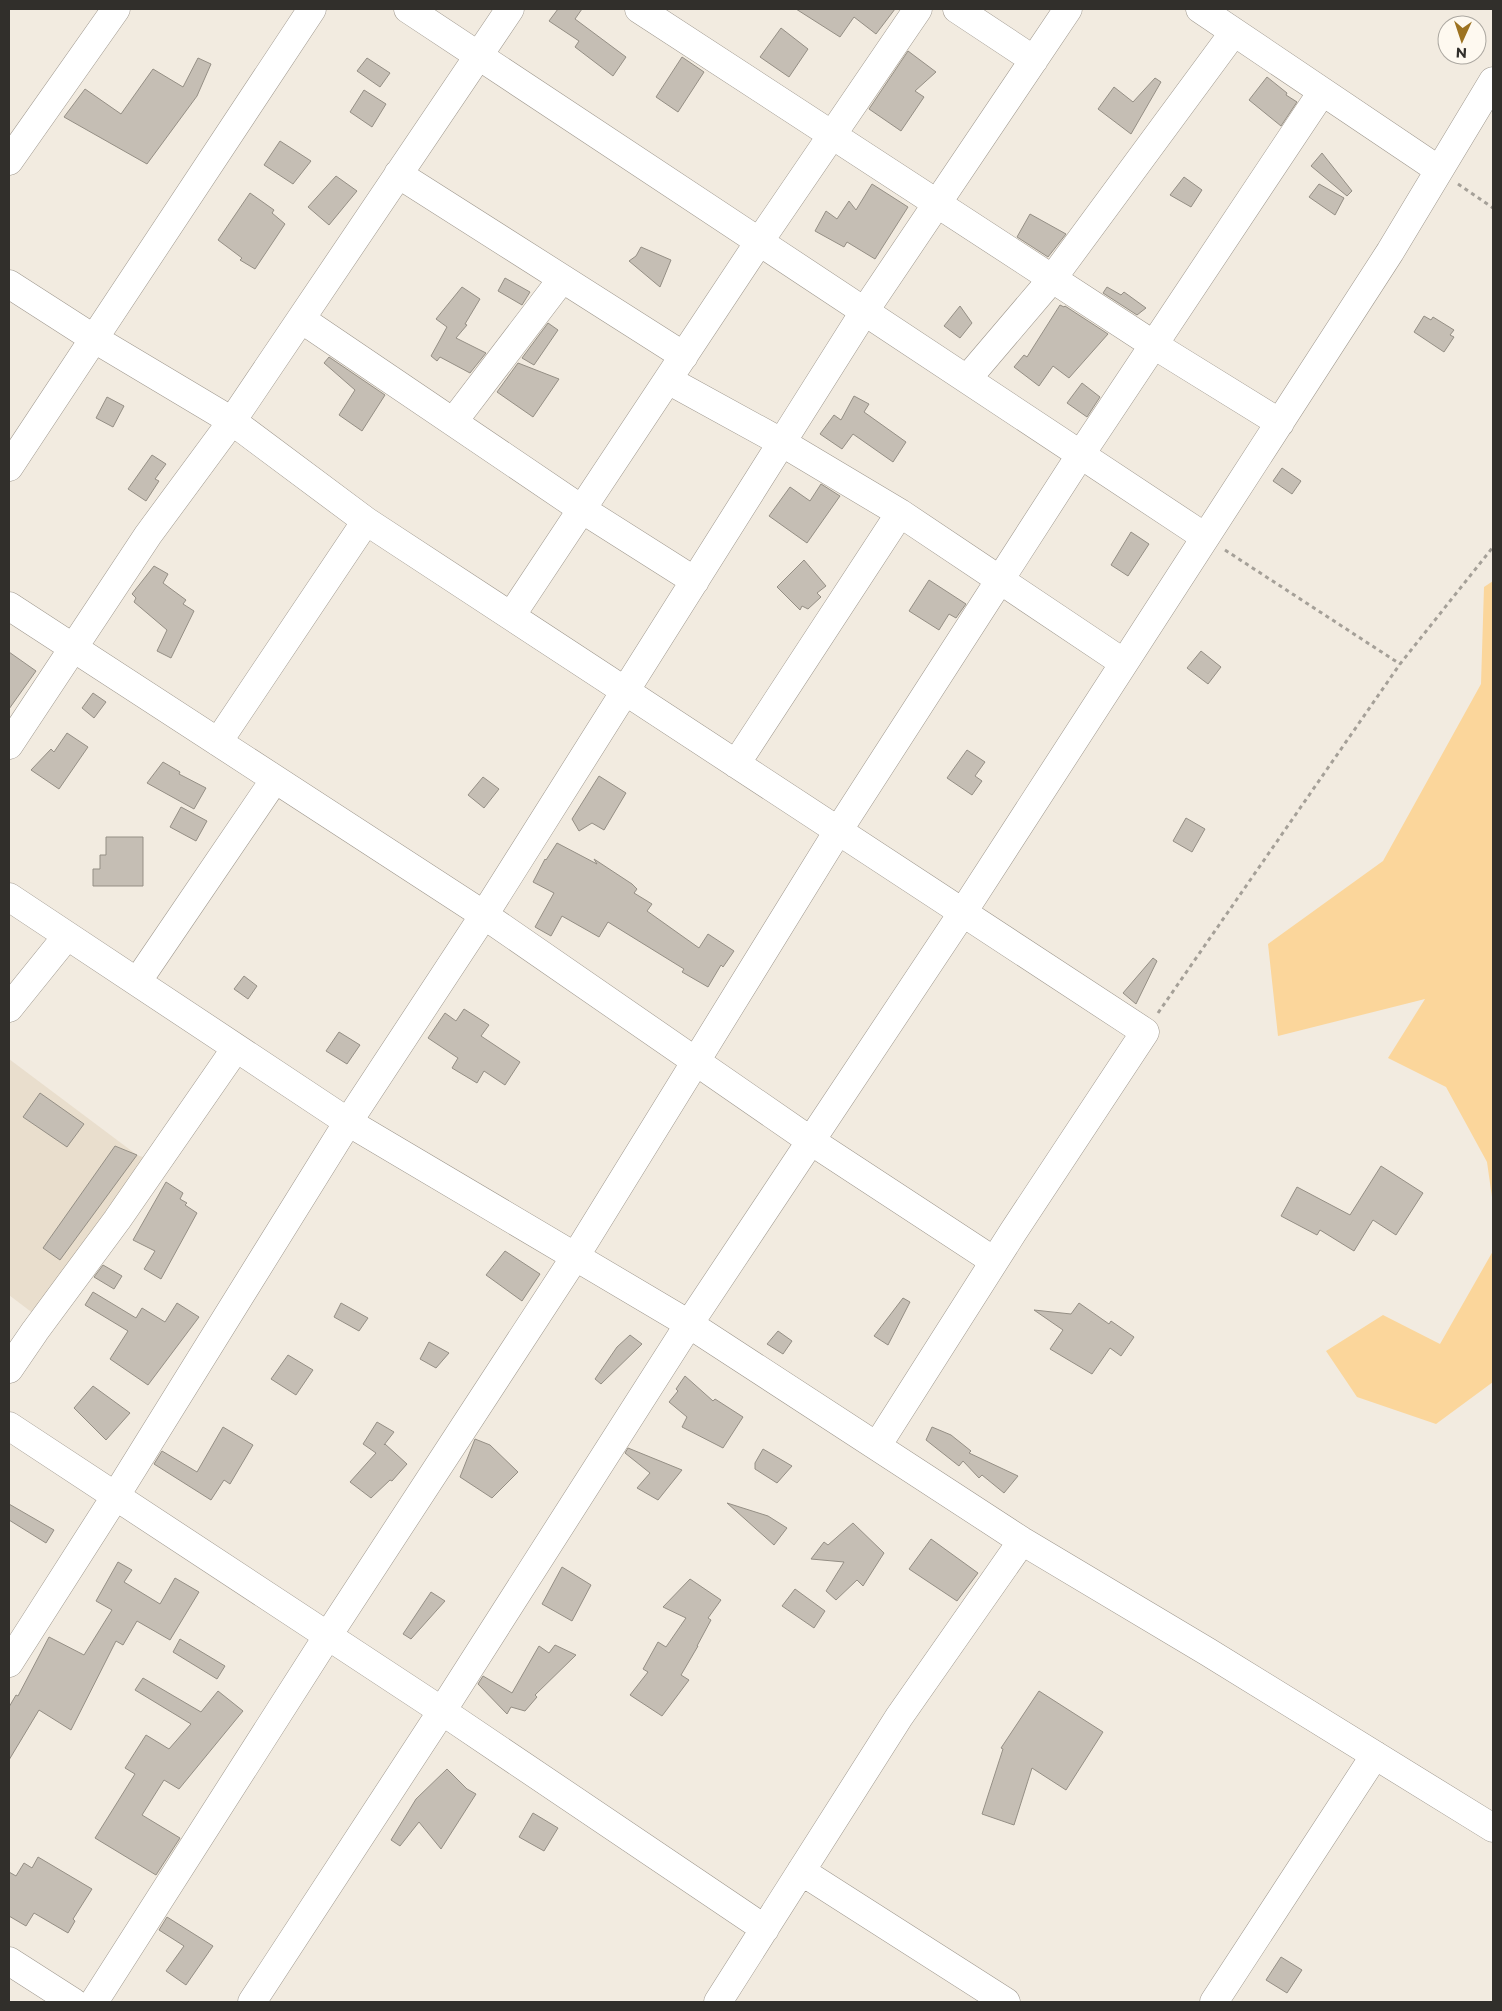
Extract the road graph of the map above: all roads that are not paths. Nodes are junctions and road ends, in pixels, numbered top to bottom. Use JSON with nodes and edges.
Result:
{"nodes":[{"id":1,"x":116,"y":9,"type":"edge"},
{"id":2,"x":312,"y":9,"type":"edge"},
{"id":3,"x":408,"y":9,"type":"edge"},
{"id":4,"x":510,"y":9,"type":"edge"},
{"id":5,"x":639,"y":9,"type":"edge"},
{"id":6,"x":918,"y":9,"type":"edge"},
{"id":7,"x":957,"y":9,"type":"edge"},
{"id":8,"x":1068,"y":9,"type":"edge"},
{"id":9,"x":1200,"y":9,"type":"edge"},
{"id":10,"x":1234,"y":32,"type":"junction"},
{"id":11,"x":478,"y":55,"type":"junction"},
{"id":12,"x":1034,"y":60,"type":"junction"},
{"id":13,"x":1493,"y":81,"type":"edge"},
{"id":14,"x":1322,"y":92,"type":"junction"},
{"id":15,"x":832,"y":135,"type":"junction"},
{"id":16,"x":13,"y":146,"type":"edge"},
{"id":17,"x":1438,"y":170,"type":"junction"},
{"id":18,"x":398,"y":174,"type":"junction"},
{"id":19,"x":937,"y":204,"type":"junction"},
{"id":20,"x":759,"y":242,"type":"junction"},
{"id":21,"x":562,"y":279,"type":"junction"},
{"id":22,"x":1052,"y":279,"type":"junction"},
{"id":23,"x":9,"y":284,"type":"edge"},
{"id":24,"x":864,"y":312,"type":"junction"},
{"id":25,"x":301,"y":319,"type":"junction"},
{"id":26,"x":93,"y":338,"type":"junction"},
{"id":27,"x":1154,"y":345,"type":"junction"},
{"id":28,"x":684,"y":356,"type":"junction"},
{"id":29,"x":967,"y":379,"type":"junction"},
{"id":30,"x":668,"y":380,"type":"junction"},
{"id":31,"x":232,"y":421,"type":"junction"},
{"id":32,"x":453,"y":422,"type":"junction"},
{"id":33,"x":1280,"y":423,"type":"junction"},
{"id":34,"x":781,"y":442,"type":"junction"},
{"id":35,"x":1081,"y":454,"type":"junction"},
{"id":36,"x":10,"y":464,"type":"edge"},
{"id":37,"x":583,"y":510,"type":"junction"},
{"id":38,"x":900,"y":513,"type":"junction"},
{"id":39,"x":366,"y":521,"type":"junction"},
{"id":40,"x":1206,"y":537,"type":"junction"},
{"id":41,"x":694,"y":581,"type":"junction"},
{"id":42,"x":1000,"y":581,"type":"junction"},
{"id":43,"x":9,"y":606,"type":"edge"},
{"id":44,"x":511,"y":616,"type":"junction"},
{"id":45,"x":73,"y":648,"type":"junction"},
{"id":46,"x":1124,"y":663,"type":"junction"},
{"id":47,"x":625,"y":691,"type":"junction"},
{"id":48,"x":218,"y":742,"type":"junction"},
{"id":49,"x":9,"y":745,"type":"edge"},
{"id":50,"x":736,"y":764,"type":"junction"},
{"id":51,"x":274,"y":779,"type":"junction"},
{"id":52,"x":838,"y":831,"type":"junction"},
{"id":53,"x":9,"y":897,"type":"edge"},
{"id":54,"x":963,"y":912,"type":"junction"},
{"id":55,"x":484,"y":915,"type":"junction"},
{"id":56,"x":67,"y":936,"type":"junction"},
{"id":57,"x":137,"y":982,"type":"junction"},
{"id":58,"x":9,"y":1008,"type":"edge"},
{"id":59,"x":236,"y":1048,"type":"junction"},
{"id":60,"x":695,"y":1061,"type":"junction"},
{"id":61,"x":348,"y":1122,"type":"junction"},
{"id":62,"x":811,"y":1141,"type":"junction"},
{"id":63,"x":575,"y":1257,"type":"junction"},
{"id":64,"x":994,"y":1261,"type":"junction"},
{"id":65,"x":689,"y":1324,"type":"junction"},
{"id":66,"x":9,"y":1369,"type":"edge"},
{"id":67,"x":9,"y":1426,"type":"edge"},
{"id":68,"x":877,"y":1446,"type":"junction"},
{"id":69,"x":115,"y":1496,"type":"junction"},
{"id":70,"x":1022,"y":1541,"type":"junction"},
{"id":71,"x":327,"y":1637,"type":"junction"},
{"id":72,"x":9,"y":1663,"type":"edge"},
{"id":73,"x":442,"y":1711,"type":"junction"},
{"id":74,"x":1375,"y":1755,"type":"junction"},
{"id":75,"x":1493,"y":1828,"type":"edge"},
{"id":76,"x":801,"y":1871,"type":"junction"},
{"id":77,"x":765,"y":1929,"type":"junction"},
{"id":78,"x":9,"y":1961,"type":"edge"},
{"id":79,"x":74,"y":2002,"type":"edge"},
{"id":80,"x":94,"y":2002,"type":"edge"},
{"id":81,"x":252,"y":2002,"type":"edge"},
{"id":82,"x":718,"y":2002,"type":"edge"},
{"id":83,"x":1006,"y":2002,"type":"edge"},
{"id":84,"x":1214,"y":2002,"type":"edge"}],
"edges":[{"from":1,"to":16,"type":"street"},
{"from":2,"to":26,"type":"street"},
{"from":3,"to":11,"type":"street"},
{"from":4,"to":11,"type":"street"},
{"from":5,"to":15,"type":"street"},
{"from":6,"to":15,"type":"street"},
{"from":7,"to":12,"type":"street"},
{"from":8,"to":12,"type":"street"},
{"from":9,"to":10,"type":"street"},
{"from":10,"to":14,"type":"street"},
{"from":10,"to":22,"type":"street"},
{"from":11,"to":18,"type":"street"},
{"from":11,"to":20,"type":"street"},
{"from":12,"to":19,"type":"street"},
{"from":13,"to":17,"type":"street"},
{"from":14,"to":17,"type":"street"},
{"from":14,"to":27,"type":"street"},
{"from":15,"to":19,"type":"street"},
{"from":15,"to":20,"type":"street"},
{"from":17,"to":33,"type":"street"},
{"from":18,"to":21,"type":"street"},
{"from":18,"to":25,"type":"street"},
{"from":19,"to":22,"type":"street"},
{"from":19,"to":24,"type":"street"},
{"from":20,"to":24,"type":"street"},
{"from":20,"to":28,"type":"street"},
{"from":21,"to":28,"type":"street"},
{"from":21,"to":32,"type":"street"},
{"from":22,"to":27,"type":"street"},
{"from":22,"to":29,"type":"street"},
{"from":23,"to":26,"type":"street"},
{"from":24,"to":29,"type":"street"},
{"from":24,"to":34,"type":"street"},
{"from":25,"to":31,"type":"street"},
{"from":25,"to":32,"type":"street"},
{"from":26,"to":31,"type":"street"},
{"from":26,"to":36,"type":"street"},
{"from":27,"to":33,"type":"street"},
{"from":27,"to":35,"type":"street"},
{"from":28,"to":30,"type":"street"},
{"from":29,"to":35,"type":"street"},
{"from":30,"to":34,"type":"street"},
{"from":30,"to":37,"type":"street"},
{"from":31,"to":39,"type":"street"},
{"from":31,"to":45,"type":"street"},
{"from":32,"to":37,"type":"street"},
{"from":33,"to":40,"type":"street"},
{"from":34,"to":38,"type":"street"},
{"from":34,"to":41,"type":"street"},
{"from":35,"to":40,"type":"street"},
{"from":35,"to":42,"type":"street"},
{"from":37,"to":41,"type":"street"},
{"from":37,"to":44,"type":"street"},
{"from":38,"to":42,"type":"street"},
{"from":38,"to":50,"type":"street"},
{"from":39,"to":44,"type":"street"},
{"from":39,"to":48,"type":"street"},
{"from":40,"to":46,"type":"street"},
{"from":41,"to":47,"type":"street"},
{"from":42,"to":46,"type":"street"},
{"from":42,"to":52,"type":"street"},
{"from":43,"to":45,"type":"street"},
{"from":44,"to":47,"type":"street"},
{"from":45,"to":48,"type":"street"},
{"from":45,"to":49,"type":"street"},
{"from":46,"to":54,"type":"street"},
{"from":47,"to":50,"type":"street"},
{"from":47,"to":55,"type":"street"},
{"from":48,"to":51,"type":"street"},
{"from":50,"to":52,"type":"street"},
{"from":51,"to":55,"type":"street"},
{"from":51,"to":57,"type":"street"},
{"from":52,"to":54,"type":"street"},
{"from":52,"to":60,"type":"street"},
{"from":53,"to":56,"type":"street"},
{"from":54,"to":62,"type":"street"},
{"from":54,"to":64,"type":"street"},
{"from":55,"to":60,"type":"street"},
{"from":55,"to":61,"type":"street"},
{"from":56,"to":57,"type":"street"},
{"from":56,"to":58,"type":"street"},
{"from":57,"to":59,"type":"street"},
{"from":59,"to":61,"type":"street"},
{"from":59,"to":66,"type":"street"},
{"from":60,"to":62,"type":"street"},
{"from":60,"to":63,"type":"street"},
{"from":61,"to":63,"type":"street"},
{"from":61,"to":69,"type":"street"},
{"from":62,"to":64,"type":"street"},
{"from":62,"to":65,"type":"street"},
{"from":63,"to":65,"type":"street"},
{"from":63,"to":71,"type":"street"},
{"from":64,"to":68,"type":"street"},
{"from":65,"to":68,"type":"street"},
{"from":65,"to":73,"type":"street"},
{"from":67,"to":69,"type":"street"},
{"from":68,"to":70,"type":"street"},
{"from":69,"to":71,"type":"street"},
{"from":69,"to":72,"type":"street"},
{"from":70,"to":74,"type":"street"},
{"from":70,"to":76,"type":"street"},
{"from":71,"to":73,"type":"street"},
{"from":71,"to":80,"type":"street"},
{"from":73,"to":77,"type":"street"},
{"from":73,"to":81,"type":"street"},
{"from":74,"to":75,"type":"street"},
{"from":74,"to":84,"type":"street"},
{"from":76,"to":77,"type":"street"},
{"from":76,"to":83,"type":"street"},
{"from":77,"to":82,"type":"street"},
{"from":78,"to":79,"type":"street"}]}
